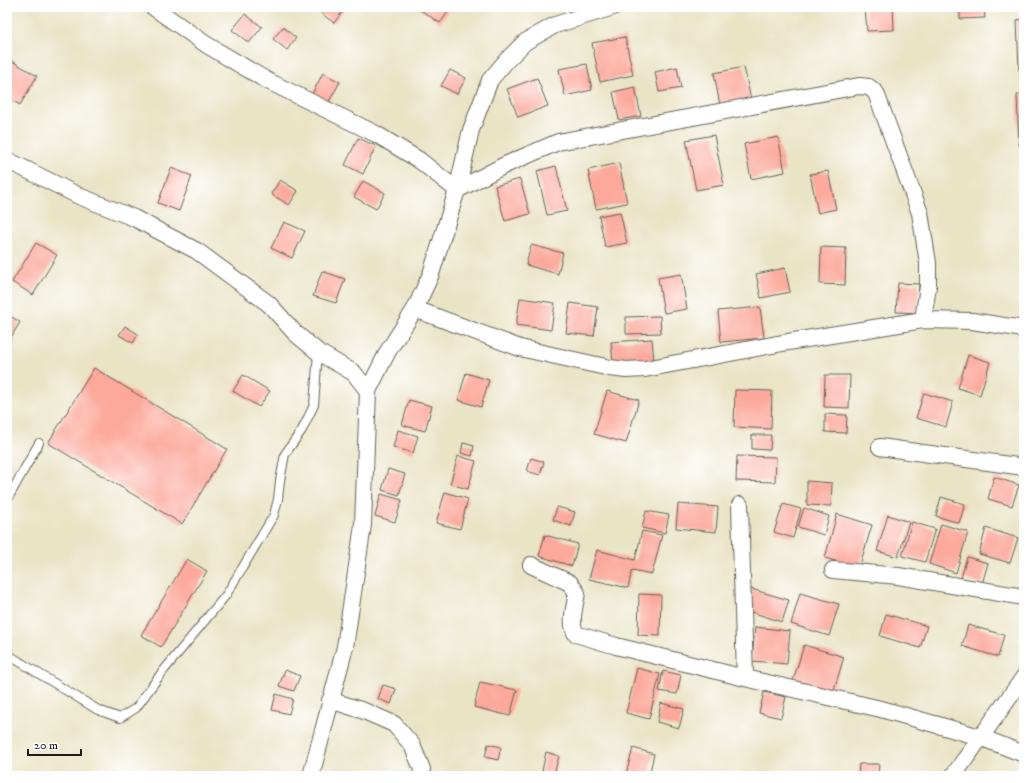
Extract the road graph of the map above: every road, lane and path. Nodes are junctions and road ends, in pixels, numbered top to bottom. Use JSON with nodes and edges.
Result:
{"nodes":[{"id":1,"x":153,"y":7,"type":"edge"},
{"id":2,"x":612,"y":7,"type":"edge"},
{"id":3,"x":7,"y":160,"type":"edge"},
{"id":4,"x":457,"y":190,"type":"junction"},
{"id":5,"x":415,"y":309,"type":"junction"},
{"id":6,"x":923,"y":320,"type":"junction"},
{"id":7,"x":1024,"y":329,"type":"edge"},
{"id":8,"x":318,"y":352,"type":"junction"},
{"id":9,"x":368,"y":391,"type":"junction"},
{"id":10,"x":39,"y":443,"type":"dead end"},
{"id":11,"x":880,"y":447,"type":"dead end"},
{"id":12,"x":1024,"y":467,"type":"edge"},
{"id":13,"x":7,"y":500,"type":"edge"},
{"id":14,"x":740,"y":505,"type":"dead end"},
{"id":15,"x":531,"y":565,"type":"dead end"},
{"id":16,"x":833,"y":570,"type":"dead end"},
{"id":17,"x":1024,"y":597,"type":"edge"},
{"id":18,"x":7,"y":654,"type":"edge"},
{"id":19,"x":1024,"y":677,"type":"edge"},
{"id":20,"x":745,"y":678,"type":"junction"},
{"id":21,"x":330,"y":700,"type":"junction"},
{"id":22,"x":980,"y":737,"type":"junction"},
{"id":23,"x":1024,"y":754,"type":"edge"},
{"id":24,"x":311,"y":776,"type":"edge"},
{"id":25,"x":421,"y":776,"type":"edge"},
{"id":26,"x":953,"y":776,"type":"edge"}],
"edges":[{"from":1,"to":4,"type":"street"},
{"from":2,"to":4,"type":"street"},
{"from":3,"to":8,"type":"street"},
{"from":4,"to":5,"type":"street"},
{"from":4,"to":6,"type":"street"},
{"from":5,"to":6,"type":"street"},
{"from":5,"to":9,"type":"street"},
{"from":6,"to":7,"type":"street"},
{"from":8,"to":9,"type":"street"},
{"from":8,"to":18,"type":"lane"},
{"from":9,"to":21,"type":"street"},
{"from":10,"to":13,"type":"lane"},
{"from":11,"to":12,"type":"street"},
{"from":14,"to":20,"type":"street"},
{"from":15,"to":20,"type":"street"},
{"from":16,"to":17,"type":"street"},
{"from":19,"to":22,"type":"street"},
{"from":20,"to":22,"type":"street"},
{"from":21,"to":24,"type":"street"},
{"from":21,"to":25,"type":"street"},
{"from":22,"to":23,"type":"street"},
{"from":22,"to":26,"type":"street"}]}
